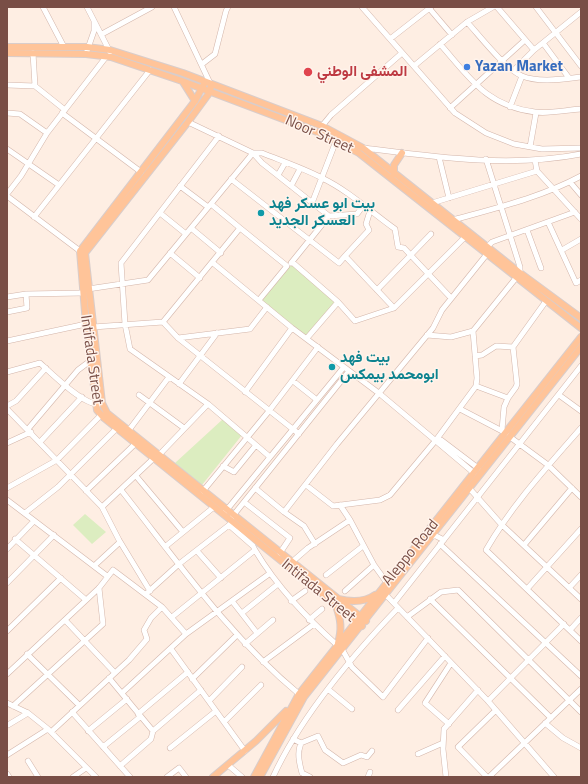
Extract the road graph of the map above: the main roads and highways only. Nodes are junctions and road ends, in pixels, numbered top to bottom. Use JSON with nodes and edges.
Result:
{"nodes":[{"id":1,"x":7,"y":47,"type":"edge"},
{"id":2,"x":86,"y":50,"type":"junction"},
{"id":3,"x":7,"y":53,"type":"edge"},
{"id":4,"x":182,"y":81,"type":"junction"},
{"id":5,"x":208,"y":81,"type":"junction"},
{"id":6,"x":203,"y":90,"type":"junction"},
{"id":7,"x":210,"y":92,"type":"junction"},
{"id":8,"x":195,"y":101,"type":"junction"},
{"id":9,"x":351,"y":145,"type":"junction"},
{"id":10,"x":361,"y":150,"type":"junction"},
{"id":11,"x":402,"y":153,"type":"road end"},
{"id":12,"x":394,"y":174,"type":"junction"},
{"id":13,"x":518,"y":275,"type":"junction"},
{"id":14,"x":581,"y":318,"type":"edge"},
{"id":15,"x":581,"y":328,"type":"edge"},
{"id":16,"x":581,"y":337,"type":"edge"},
{"id":17,"x":581,"y":347,"type":"edge"},
{"id":18,"x":99,"y":404,"type":"junction"},
{"id":19,"x":105,"y":415,"type":"junction"},
{"id":20,"x":506,"y":433,"type":"junction"},
{"id":21,"x":157,"y":456,"type":"junction"},
{"id":22,"x":225,"y":512,"type":"junction"},
{"id":23,"x":231,"y":520,"type":"junction"},
{"id":24,"x":383,"y":592,"type":"junction"},
{"id":25,"x":337,"y":599,"type":"junction"},
{"id":26,"x":336,"y":606,"type":"junction"},
{"id":27,"x":361,"y":622,"type":"junction"},
{"id":28,"x":340,"y":648,"type":"junction"},
{"id":29,"x":294,"y":702,"type":"junction"},
{"id":30,"x":213,"y":777,"type":"edge"},
{"id":31,"x":254,"y":777,"type":"edge"},
{"id":32,"x":260,"y":777,"type":"edge"}],
"edges":[{"from":1,"to":2,"type":"main road","name":"Noor Street"},
{"from":2,"to":3,"type":"main road","name":"Noor Street"},
{"from":2,"to":4,"type":"main road","name":"Noor Street"},
{"from":2,"to":5,"type":"main road","name":"Noor Street"},
{"from":4,"to":6,"type":"main road","name":"Noor Street"},
{"from":4,"to":8,"type":"main road"},
{"from":5,"to":6,"type":"main road"},
{"from":5,"to":7,"type":"main road","name":"Intifada Street"},
{"from":5,"to":9,"type":"main road","name":"Noor Street"},
{"from":6,"to":7,"type":"main road","name":"Noor Street"},
{"from":6,"to":8,"type":"main road"},
{"from":7,"to":9,"type":"main road","name":"Noor Street"},
{"from":7,"to":18,"type":"main road","name":"Intifada Street"},
{"from":8,"to":18,"type":"main road","name":"Intifada Street"},
{"from":9,"to":10,"type":"main road","name":"Noor Street"},
{"from":10,"to":12,"type":"main road","name":"Noor Street"},
{"from":10,"to":13,"type":"main road","name":"Noor Street"},
{"from":11,"to":12,"type":"main road"},
{"from":12,"to":13,"type":"main road","name":"Noor Street"},
{"from":13,"to":14,"type":"main road","name":"Noor Street"},
{"from":13,"to":15,"type":"main road","name":"Noor Street"},
{"from":16,"to":20,"type":"main road","name":"Aleppo Road"},
{"from":17,"to":20,"type":"main road","name":"Aleppo Road"},
{"from":18,"to":19,"type":"main road","name":"Intifada Street"},
{"from":19,"to":21,"type":"main road","name":"Intifada Street"},
{"from":19,"to":21,"type":"main road","name":"Intifada Street"},
{"from":20,"to":24,"type":"main road","name":"Aleppo Road"},
{"from":20,"to":24,"type":"main road","name":"Aleppo Road"},
{"from":21,"to":22,"type":"main road","name":"Intifada Street"},
{"from":21,"to":22,"type":"main road","name":"Intifada Street"},
{"from":22,"to":23,"type":"main road","name":"Intifada Street"},
{"from":23,"to":25,"type":"main road","name":"Intifada Street"},
{"from":23,"to":26,"type":"main road","name":"Intifada Street"},
{"from":24,"to":25,"type":"main road"},
{"from":24,"to":27,"type":"main road","name":"Aleppo Road"},
{"from":25,"to":27,"type":"main road","name":"Intifada Street"},
{"from":26,"to":27,"type":"main road","name":"Intifada Street"},
{"from":26,"to":28,"type":"main road"},
{"from":27,"to":28,"type":"main road","name":"Aleppo Road"},
{"from":28,"to":29,"type":"main road","name":"Aleppo Road"},
{"from":28,"to":32,"type":"main road","name":"Aleppo Road"},
{"from":29,"to":30,"type":"main road"},
{"from":29,"to":31,"type":"main road","name":"Aleppo Road"}]}
